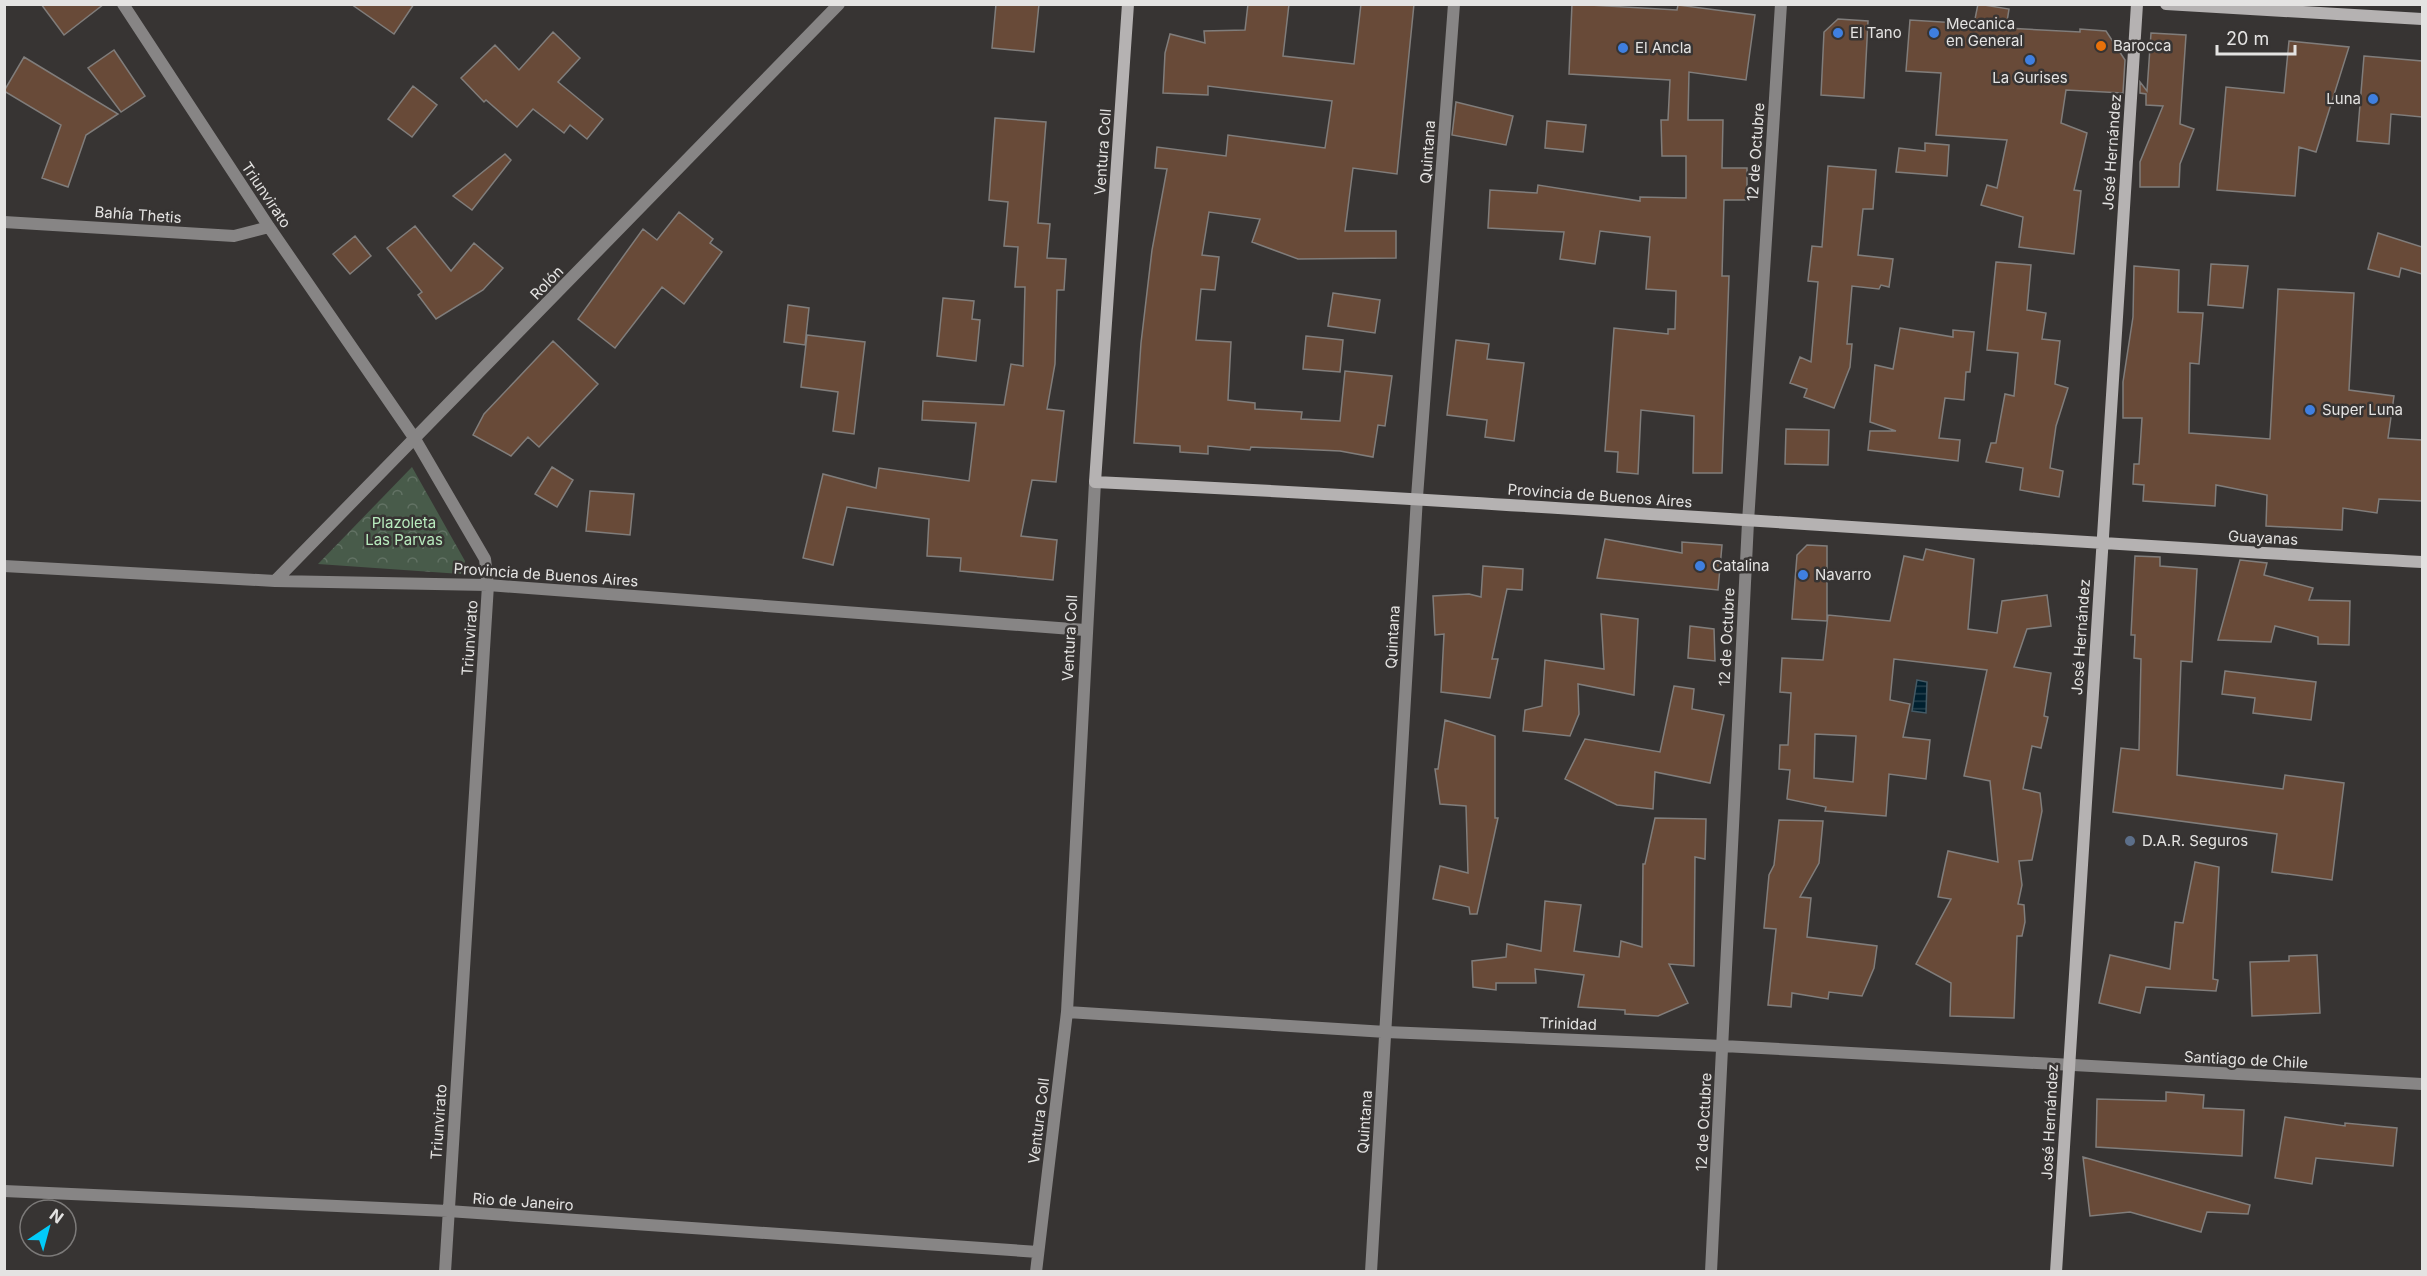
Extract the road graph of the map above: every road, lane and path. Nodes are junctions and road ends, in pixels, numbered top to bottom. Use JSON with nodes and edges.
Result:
{"nodes":[{"id":1,"x":123,"y":4,"type":"edge"},
{"id":2,"x":839,"y":4,"type":"edge"},
{"id":3,"x":1128,"y":4,"type":"edge"},
{"id":4,"x":1454,"y":4,"type":"edge"},
{"id":5,"x":1781,"y":4,"type":"edge"},
{"id":6,"x":2137,"y":4,"type":"edge"},
{"id":7,"x":2166,"y":4,"type":"edge"},
{"id":8,"x":2246,"y":7,"type":"edge"},
{"id":9,"x":2422,"y":19,"type":"edge"},
{"id":10,"x":4,"y":222,"type":"edge"},
{"id":11,"x":269,"y":227,"type":"junction"},
{"id":12,"x":415,"y":439,"type":"junction"},
{"id":13,"x":1095,"y":482,"type":"junction"},
{"id":14,"x":1417,"y":498,"type":"junction"},
{"id":15,"x":1748,"y":522,"type":"junction"},
{"id":16,"x":2102,"y":545,"type":"junction"},
{"id":17,"x":2422,"y":562,"type":"edge"},
{"id":18,"x":4,"y":566,"type":"edge"},
{"id":19,"x":275,"y":581,"type":"junction"},
{"id":20,"x":488,"y":585,"type":"junction"},
{"id":21,"x":1085,"y":630,"type":"junction"},
{"id":22,"x":1067,"y":1012,"type":"junction"},
{"id":23,"x":1386,"y":1032,"type":"junction"},
{"id":24,"x":1723,"y":1046,"type":"junction"},
{"id":25,"x":2068,"y":1066,"type":"junction"},
{"id":26,"x":2422,"y":1084,"type":"edge"},
{"id":27,"x":4,"y":1191,"type":"edge"},
{"id":28,"x":448,"y":1212,"type":"junction"},
{"id":29,"x":1038,"y":1252,"type":"junction"},
{"id":30,"x":445,"y":1272,"type":"edge"},
{"id":31,"x":1036,"y":1272,"type":"edge"},
{"id":32,"x":1371,"y":1272,"type":"edge"},
{"id":33,"x":1711,"y":1272,"type":"edge"},
{"id":34,"x":2056,"y":1272,"type":"edge"}],
"edges":[{"from":1,"to":11,"type":"street","name":"Triunvirato"},
{"from":2,"to":12,"type":"street","name":"Rolón"},
{"from":3,"to":13,"type":"street","name":"Ventura Coll"},
{"from":4,"to":14,"type":"street","name":"Quintana"},
{"from":5,"to":15,"type":"street","name":"12 de Octubre"},
{"from":6,"to":16,"type":"street","name":"José Hernández"},
{"from":7,"to":8,"type":"street"},
{"from":8,"to":9,"type":"street"},
{"from":10,"to":11,"type":"street","name":"Bahía Thetis"},
{"from":11,"to":12,"type":"street","name":"Triunvirato"},
{"from":12,"to":19,"type":"street","name":"Rolón"},
{"from":12,"to":20,"type":"street","name":"Triunvirato"},
{"from":13,"to":14,"type":"street","name":"Provincia de Buenos Aires"},
{"from":13,"to":21,"type":"street","name":"Ventura Coll"},
{"from":14,"to":15,"type":"street","name":"Provincia de Buenos Aires"},
{"from":14,"to":23,"type":"street","name":"Quintana"},
{"from":15,"to":16,"type":"street","name":"Provincia de Buenos Aires"},
{"from":15,"to":24,"type":"street","name":"12 de Octubre"},
{"from":16,"to":17,"type":"street","name":"Guayanas"},
{"from":16,"to":25,"type":"street","name":"José Hernández"},
{"from":18,"to":19,"type":"street","name":"Provincia de Buenos Aires"},
{"from":19,"to":20,"type":"street","name":"Provincia de Buenos Aires"},
{"from":20,"to":21,"type":"street","name":"Provincia de Buenos Aires"},
{"from":20,"to":28,"type":"street","name":"Triunvirato"},
{"from":21,"to":22,"type":"street","name":"Ventura Coll"},
{"from":22,"to":23,"type":"street","name":"Trinidad"},
{"from":22,"to":29,"type":"street","name":"Ventura Coll"},
{"from":23,"to":24,"type":"street","name":"Trinidad"},
{"from":23,"to":32,"type":"street","name":"Quintana"},
{"from":24,"to":25,"type":"street","name":"Trinidad"},
{"from":24,"to":33,"type":"street","name":"12 de Octubre"},
{"from":25,"to":26,"type":"street","name":"Santiago de Chile"},
{"from":25,"to":34,"type":"street","name":"José Hernández"},
{"from":27,"to":28,"type":"street","name":"Rio de Janeiro"},
{"from":28,"to":29,"type":"street","name":"Rio de Janeiro"},
{"from":28,"to":30,"type":"street","name":"Triunvirato"},
{"from":29,"to":31,"type":"street","name":"Ventura Coll"}]}
